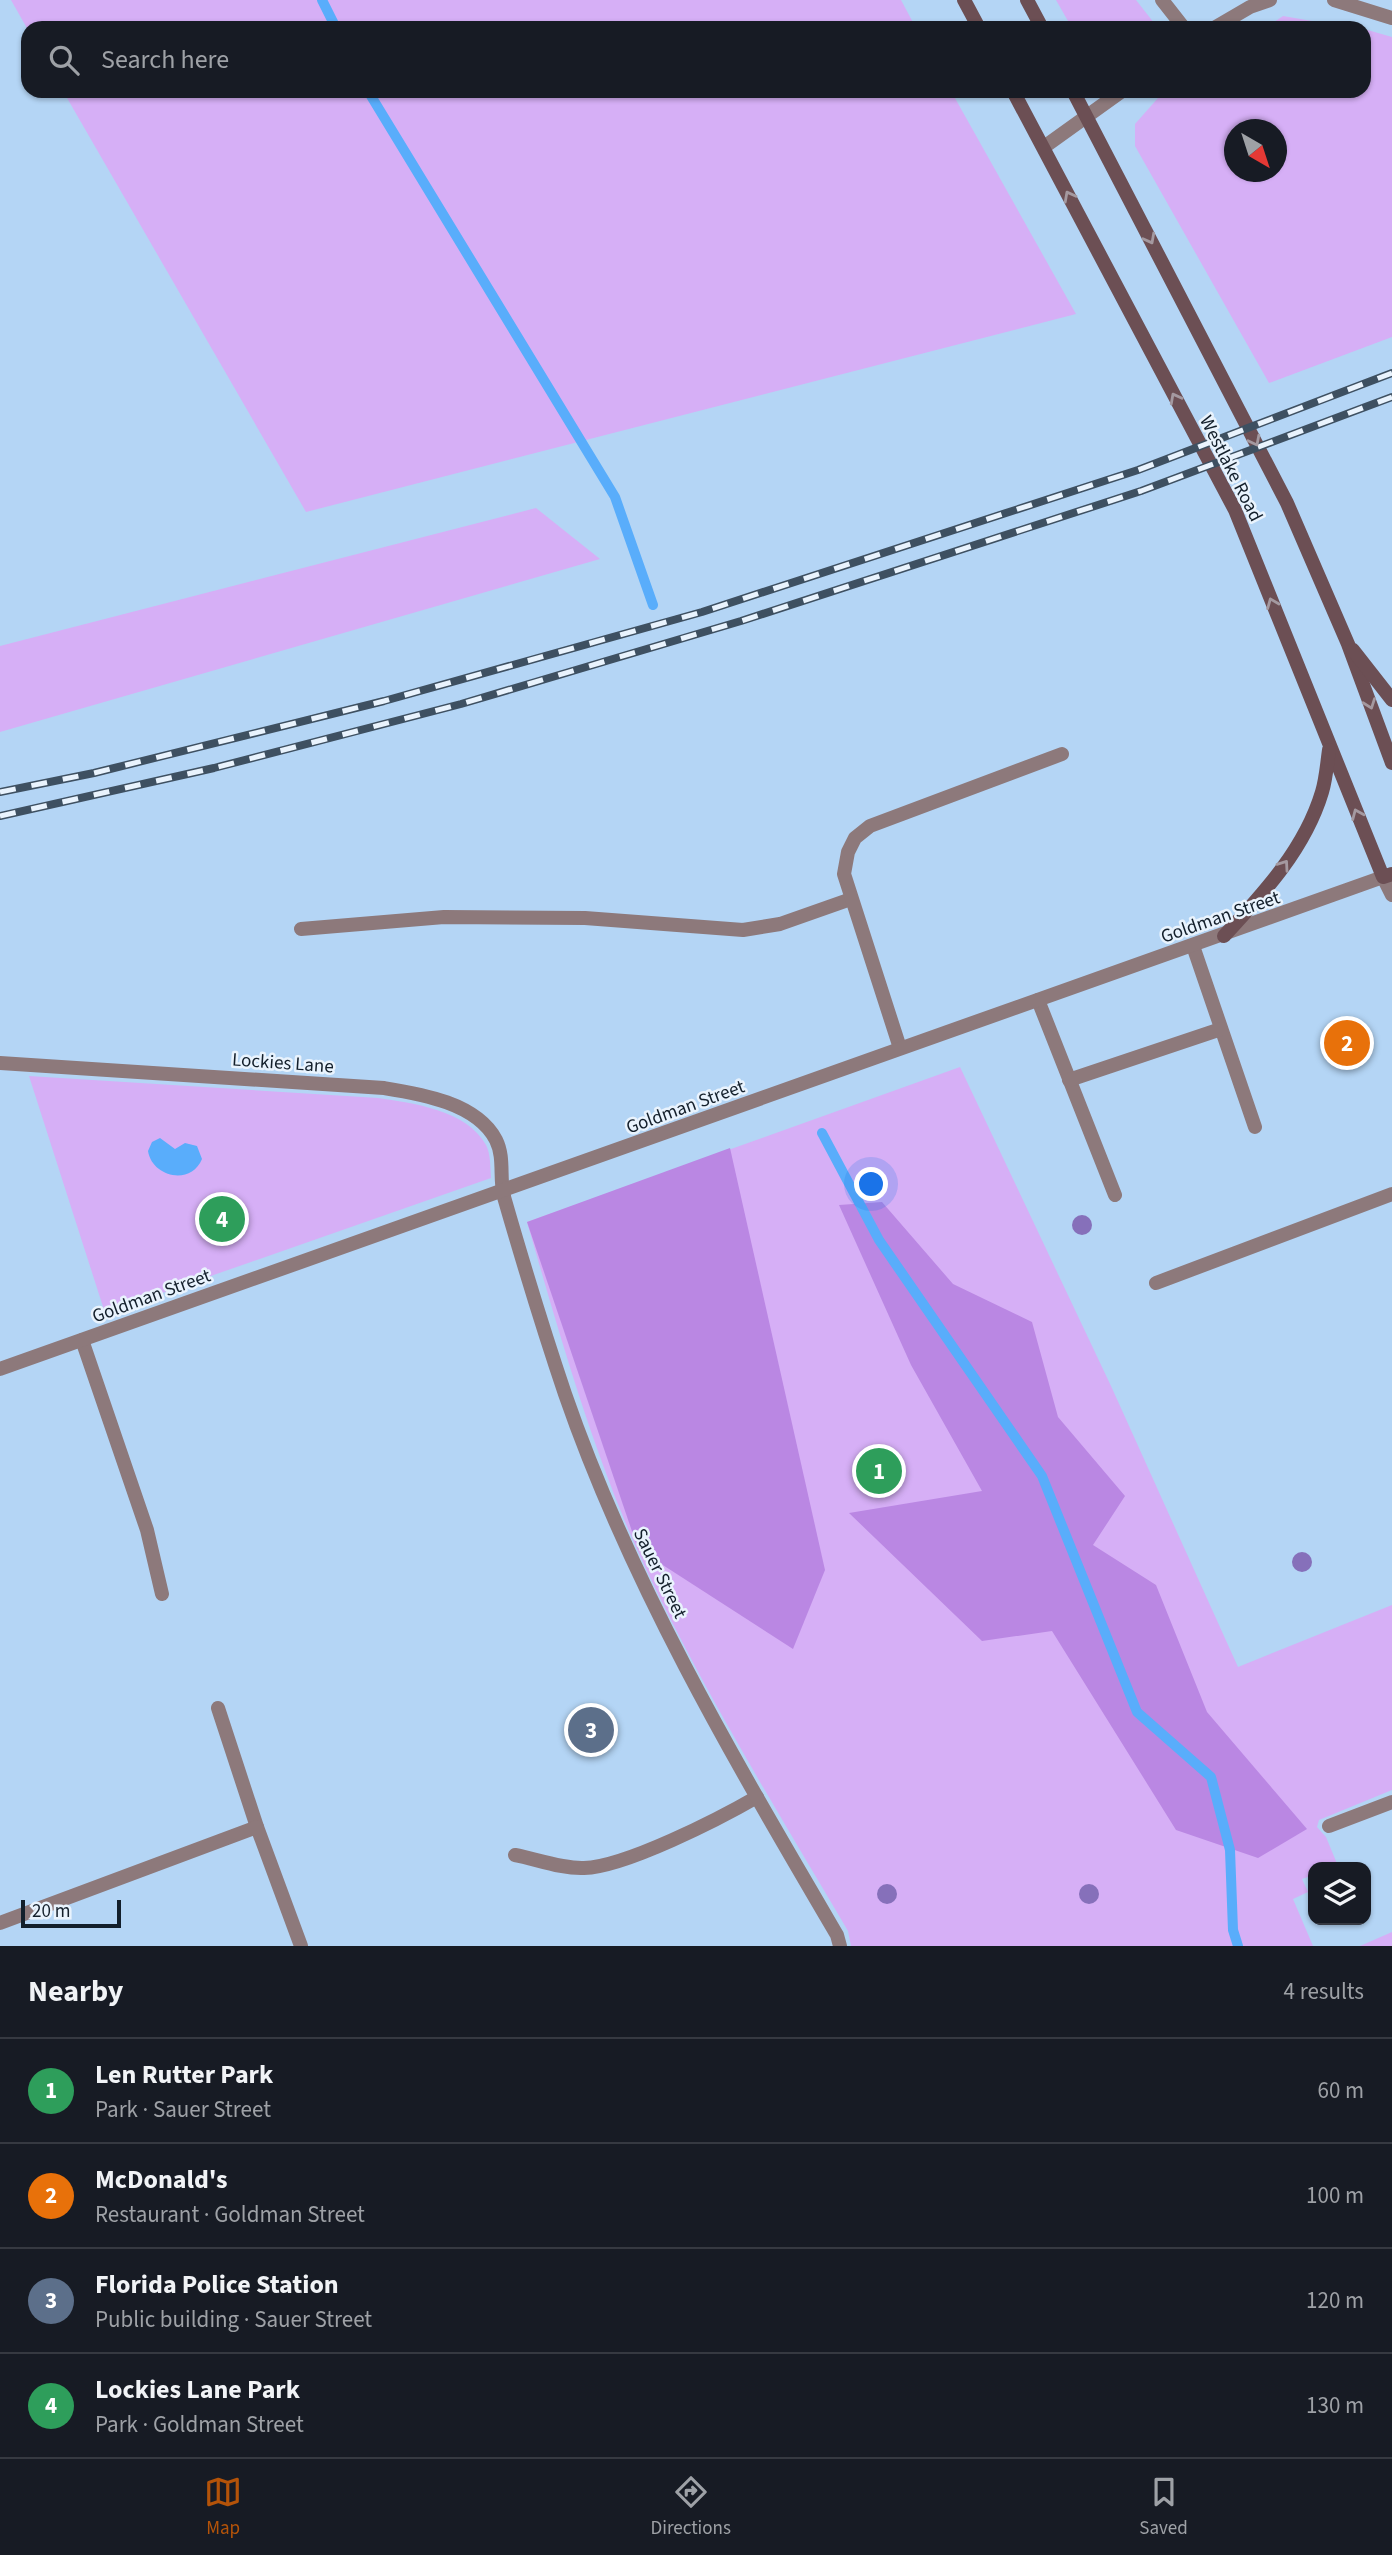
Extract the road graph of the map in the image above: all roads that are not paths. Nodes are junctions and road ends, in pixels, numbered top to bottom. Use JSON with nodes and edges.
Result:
{"nodes":[{"id":1,"x":964,"y":0,"type":"edge"},
{"id":2,"x":1027,"y":0,"type":"edge"},
{"id":3,"x":1162,"y":0,"type":"edge"},
{"id":4,"x":1270,"y":0,"type":"edge"},
{"id":5,"x":1334,"y":0,"type":"edge"},
{"id":6,"x":1392,"y":18,"type":"edge"},
{"id":7,"x":975,"y":21,"type":"edge"},
{"id":8,"x":1038,"y":21,"type":"edge"},
{"id":9,"x":1178,"y":21,"type":"edge"},
{"id":10,"x":1225,"y":21,"type":"edge"},
{"id":11,"x":1017,"y":98,"type":"edge"},
{"id":12,"x":1077,"y":98,"type":"edge"},
{"id":13,"x":1112,"y":98,"type":"edge"},
{"id":14,"x":1086,"y":116,"type":"junction"},
{"id":15,"x":1044,"y":148,"type":"junction"},
{"id":16,"x":1348,"y":644,"type":"junction"},
{"id":17,"x":1392,"y":700,"type":"edge"},
{"id":18,"x":1329,"y":750,"type":"junction"},
{"id":19,"x":1062,"y":754,"type":"dead end"},
{"id":20,"x":1392,"y":764,"type":"edge"},
{"id":21,"x":1388,"y":876,"type":"edge"},
{"id":22,"x":1392,"y":895,"type":"edge"},
{"id":23,"x":851,"y":899,"type":"junction"},
{"id":24,"x":301,"y":929,"type":"dead end"},
{"id":25,"x":1224,"y":936,"type":"junction"},
{"id":26,"x":1193,"y":946,"type":"junction"},
{"id":27,"x":1038,"y":1000,"type":"junction"},
{"id":28,"x":1222,"y":1029,"type":"junction"},
{"id":29,"x":900,"y":1048,"type":"junction"},
{"id":30,"x":0,"y":1063,"type":"edge"},
{"id":31,"x":1069,"y":1080,"type":"junction"},
{"id":32,"x":1255,"y":1127,"type":"dead end"},
{"id":33,"x":503,"y":1193,"type":"junction"},
{"id":34,"x":1392,"y":1194,"type":"edge"},
{"id":35,"x":1115,"y":1195,"type":"dead end"},
{"id":36,"x":1156,"y":1283,"type":"dead end"},
{"id":37,"x":82,"y":1340,"type":"junction"},
{"id":38,"x":0,"y":1370,"type":"edge"},
{"id":39,"x":162,"y":1594,"type":"dead end"},
{"id":40,"x":218,"y":1708,"type":"dead end"},
{"id":41,"x":757,"y":1797,"type":"junction"},
{"id":42,"x":1392,"y":1802,"type":"edge"},
{"id":43,"x":1329,"y":1826,"type":"dead end"},
{"id":44,"x":257,"y":1828,"type":"junction"},
{"id":45,"x":515,"y":1854,"type":"dead end"},
{"id":46,"x":0,"y":1923,"type":"edge"},
{"id":47,"x":300,"y":1946,"type":"edge"},
{"id":48,"x":840,"y":1946,"type":"edge"}],
"edges":[{"from":1,"to":7,"type":"main road"},
{"from":2,"to":8,"type":"main road"},
{"from":3,"to":9,"type":"street"},
{"from":4,"to":10,"type":"street"},
{"from":5,"to":6,"type":"street"},
{"from":11,"to":15,"type":"main road","name":"Westlake Road"},
{"from":12,"to":14,"type":"main road","name":"Westlake Road"},
{"from":13,"to":14,"type":"street"},
{"from":14,"to":15,"type":"street"},
{"from":14,"to":16,"type":"main road","name":"Westlake Road","one_way":true},
{"from":18,"to":15,"type":"main road","name":"Westlake Road","one_way":true},
{"from":16,"to":17,"type":"main road"},
{"from":16,"to":20,"type":"main road","name":"Westlake Road","one_way":true},
{"from":21,"to":18,"type":"main road","name":"Westlake Road","one_way":true},
{"from":25,"to":18,"type":"main road","one_way":true},
{"from":19,"to":23,"type":"street"},
{"from":21,"to":22,"type":"street"},
{"from":21,"to":25,"type":"street","name":"Goldman Street"},
{"from":23,"to":24,"type":"street"},
{"from":23,"to":29,"type":"street"},
{"from":25,"to":26,"type":"street","name":"Goldman Street"},
{"from":26,"to":27,"type":"street","name":"Goldman Street"},
{"from":26,"to":28,"type":"street"},
{"from":27,"to":29,"type":"street","name":"Goldman Street"},
{"from":27,"to":31,"type":"street"},
{"from":28,"to":31,"type":"street"},
{"from":28,"to":32,"type":"street"},
{"from":29,"to":33,"type":"street","name":"Goldman Street"},
{"from":30,"to":33,"type":"street","name":"Lockies Lane"},
{"from":31,"to":35,"type":"street"},
{"from":33,"to":37,"type":"street","name":"Goldman Street"},
{"from":33,"to":41,"type":"street","name":"Sauer Street"},
{"from":34,"to":36,"type":"street"},
{"from":37,"to":38,"type":"street","name":"Goldman Street"},
{"from":37,"to":39,"type":"street"},
{"from":40,"to":44,"type":"street"},
{"from":41,"to":45,"type":"street"},
{"from":41,"to":48,"type":"street","name":"Sauer Street"},
{"from":42,"to":43,"type":"street"},
{"from":44,"to":46,"type":"street"},
{"from":44,"to":47,"type":"street"}]}
